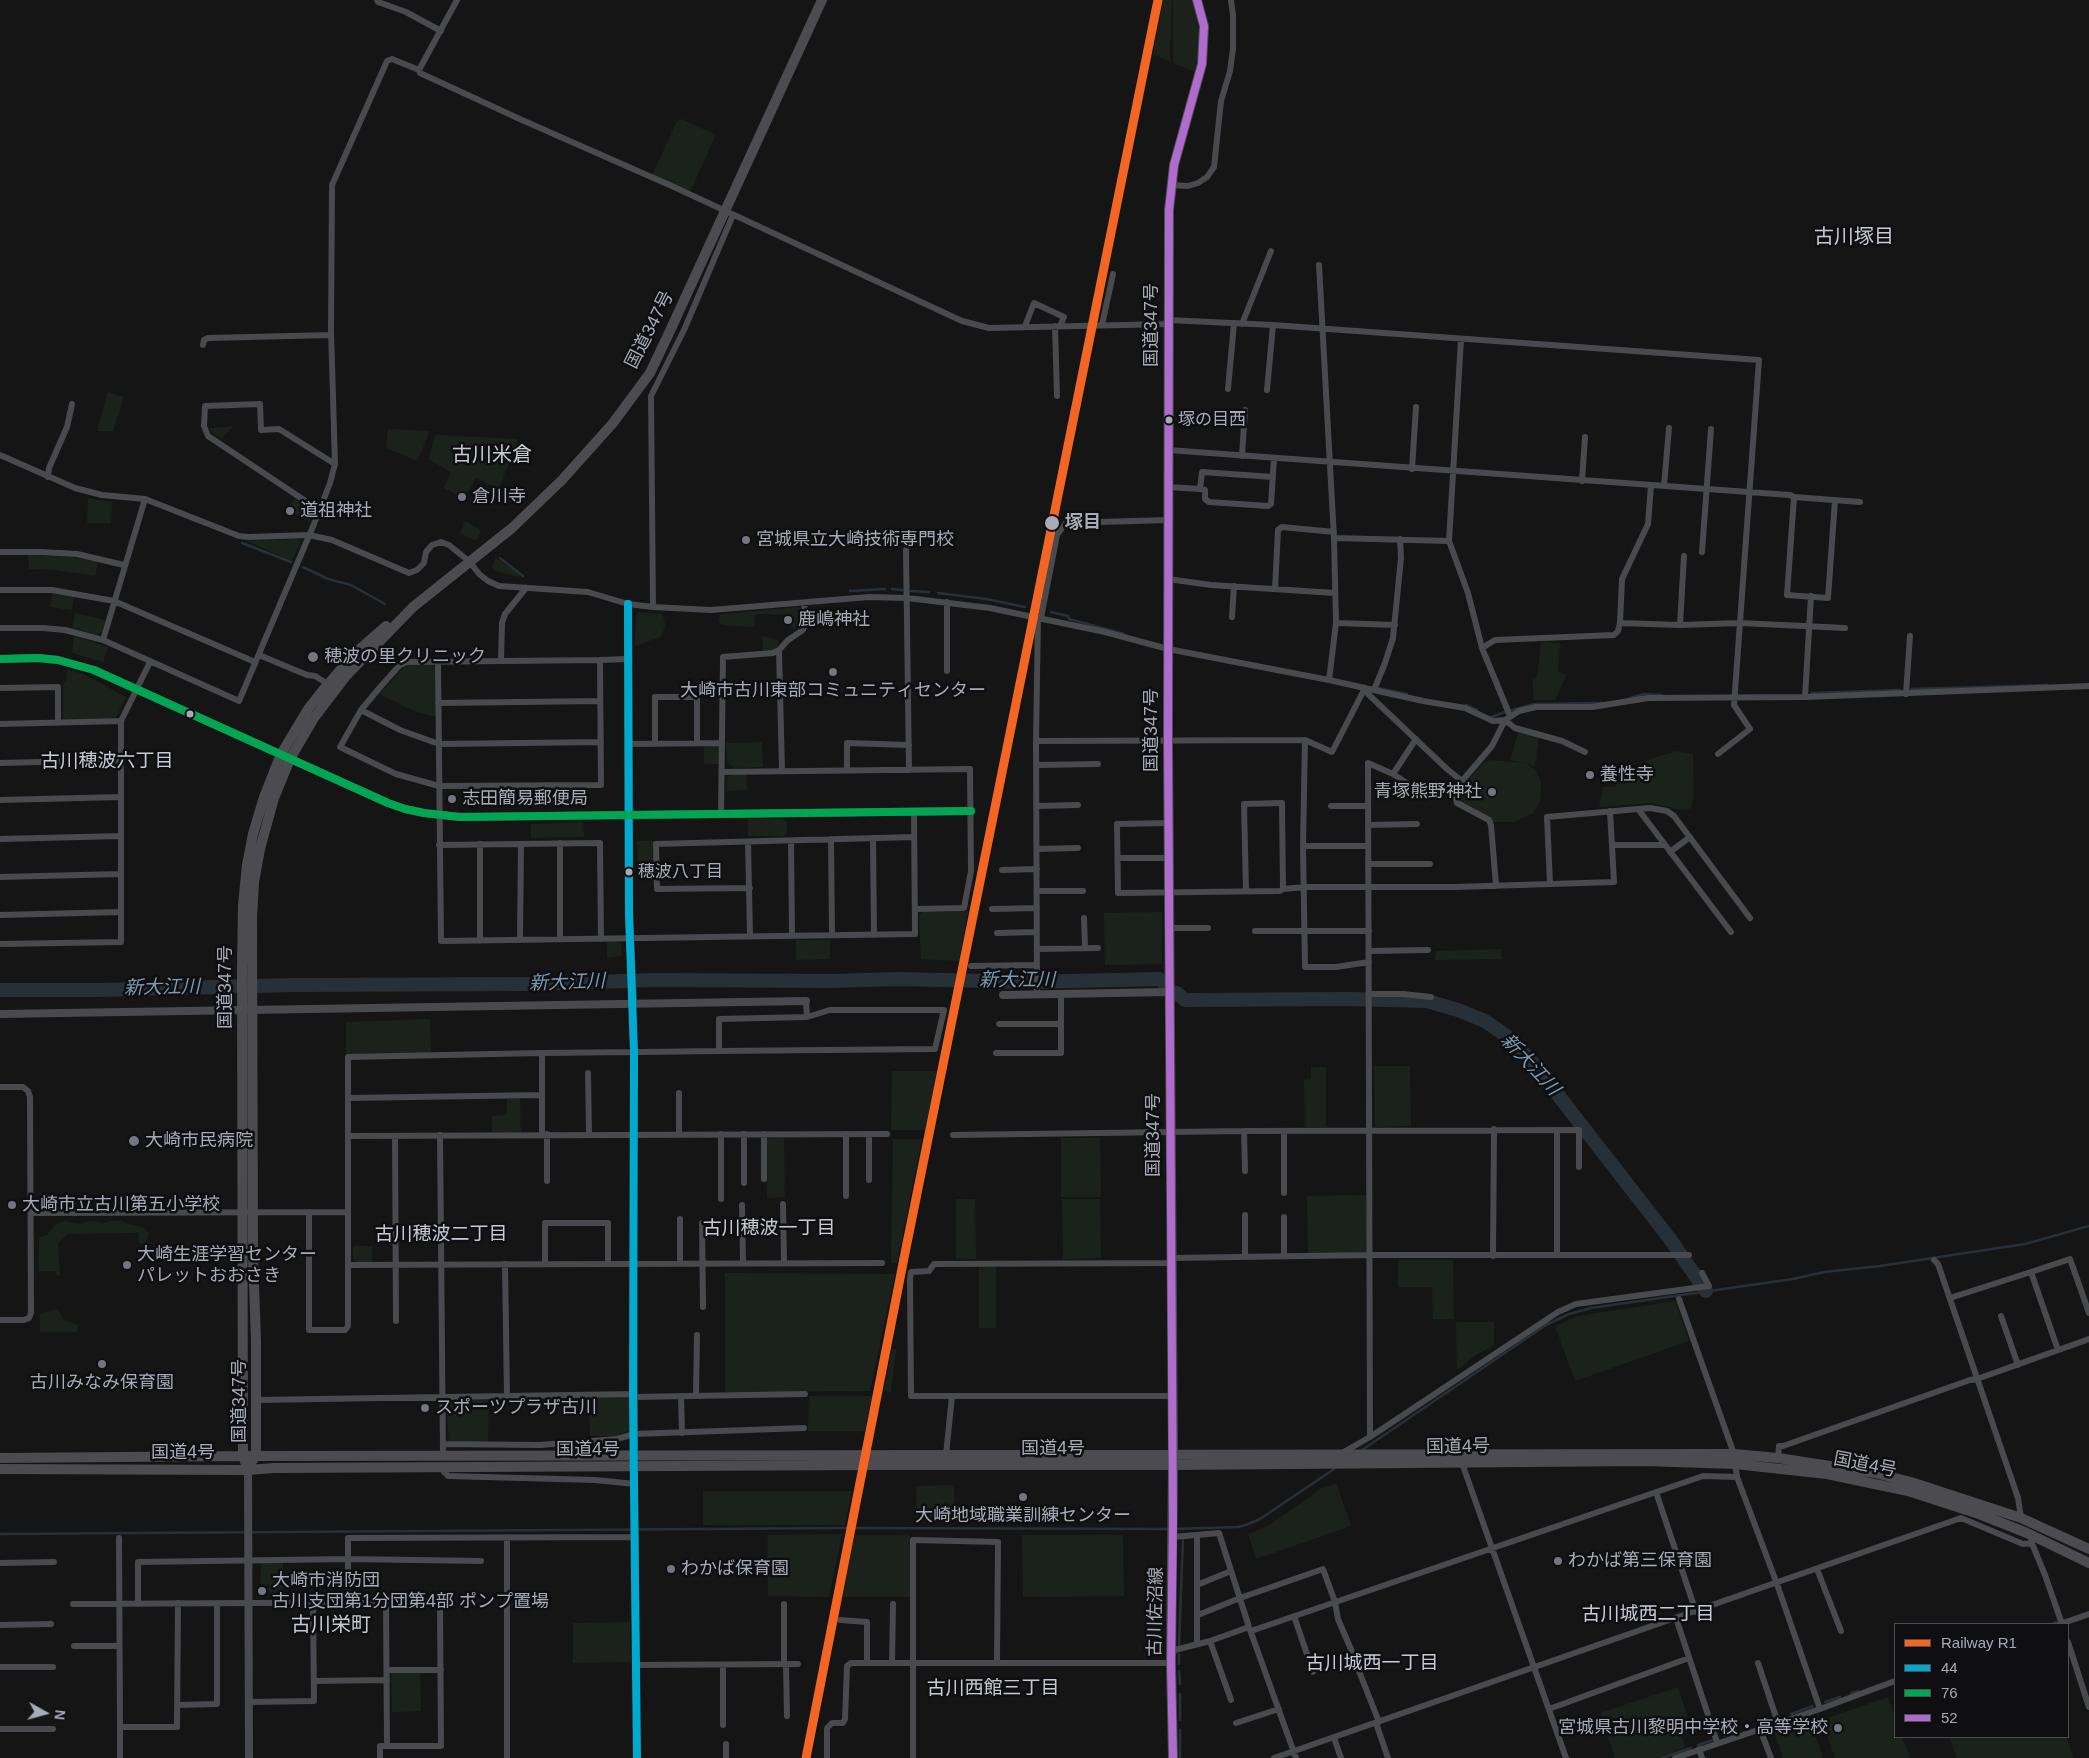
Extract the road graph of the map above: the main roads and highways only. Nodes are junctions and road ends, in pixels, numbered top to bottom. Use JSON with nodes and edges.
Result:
{"nodes":[{"id":1,"x":822,"y":0,"type":"edge"},
{"id":2,"x":1197,"y":0,"type":"edge"},
{"id":3,"x":413,"y":607,"type":"junction"},
{"id":4,"x":286,"y":757,"type":"junction"},
{"id":5,"x":248,"y":1212,"type":"junction"},
{"id":6,"x":1173,"y":1454,"type":"junction"},
{"id":7,"x":243,"y":1456,"type":"junction"},
{"id":8,"x":256,"y":1456,"type":"junction"},
{"id":9,"x":0,"y":1458,"type":"edge"},
{"id":10,"x":1344,"y":1458,"type":"junction"},
{"id":11,"x":1734,"y":1459,"type":"junction"},
{"id":12,"x":875,"y":1460,"type":"junction"},
{"id":13,"x":443,"y":1461,"type":"junction"},
{"id":14,"x":1173,"y":1466,"type":"junction"},
{"id":15,"x":0,"y":1469,"type":"edge"},
{"id":16,"x":248,"y":1470,"type":"junction"},
{"id":17,"x":2089,"y":1549,"type":"edge"},
{"id":18,"x":2089,"y":1563,"type":"edge"},
{"id":19,"x":1173,"y":1758,"type":"edge"}],
"edges":[{"from":1,"to":3,"type":"highway","name":"国道347号"},
{"from":2,"to":6,"type":"highway","name":"国道347号"},
{"from":3,"to":4,"type":"highway","name":"国道347号"},
{"from":3,"to":4,"type":"highway","name":"国道347号"},
{"from":4,"to":5,"type":"highway","name":"国道347号"},
{"from":5,"to":7,"type":"highway","name":"国道347号"},
{"from":5,"to":8,"type":"highway","name":"国道347号"},
{"from":6,"to":10,"type":"highway","name":"国道4号"},
{"from":6,"to":12,"type":"highway","name":"国道4号"},
{"from":6,"to":14,"type":"highway","name":"国道347号"},
{"from":7,"to":8,"type":"highway","name":"国道4号"},
{"from":7,"to":9,"type":"highway","name":"国道4号"},
{"from":7,"to":16,"type":"highway","name":"国道347号"},
{"from":8,"to":13,"type":"highway","name":"国道4号"},
{"from":8,"to":16,"type":"highway","name":"国道347号"},
{"from":10,"to":11,"type":"highway","name":"国道4号"},
{"from":10,"to":11,"type":"highway","name":"国道4号"},
{"from":10,"to":14,"type":"highway","name":"国道4号"},
{"from":11,"to":17,"type":"highway","name":"国道4号"},
{"from":11,"to":18,"type":"highway","name":"国道4号"},
{"from":12,"to":13,"type":"highway","name":"国道4号"},
{"from":12,"to":14,"type":"highway","name":"国道4号"},
{"from":13,"to":16,"type":"highway","name":"国道4号"},
{"from":14,"to":19,"type":"main road","name":"古川佐沼線"},
{"from":15,"to":16,"type":"highway","name":"国道4号"}]}
